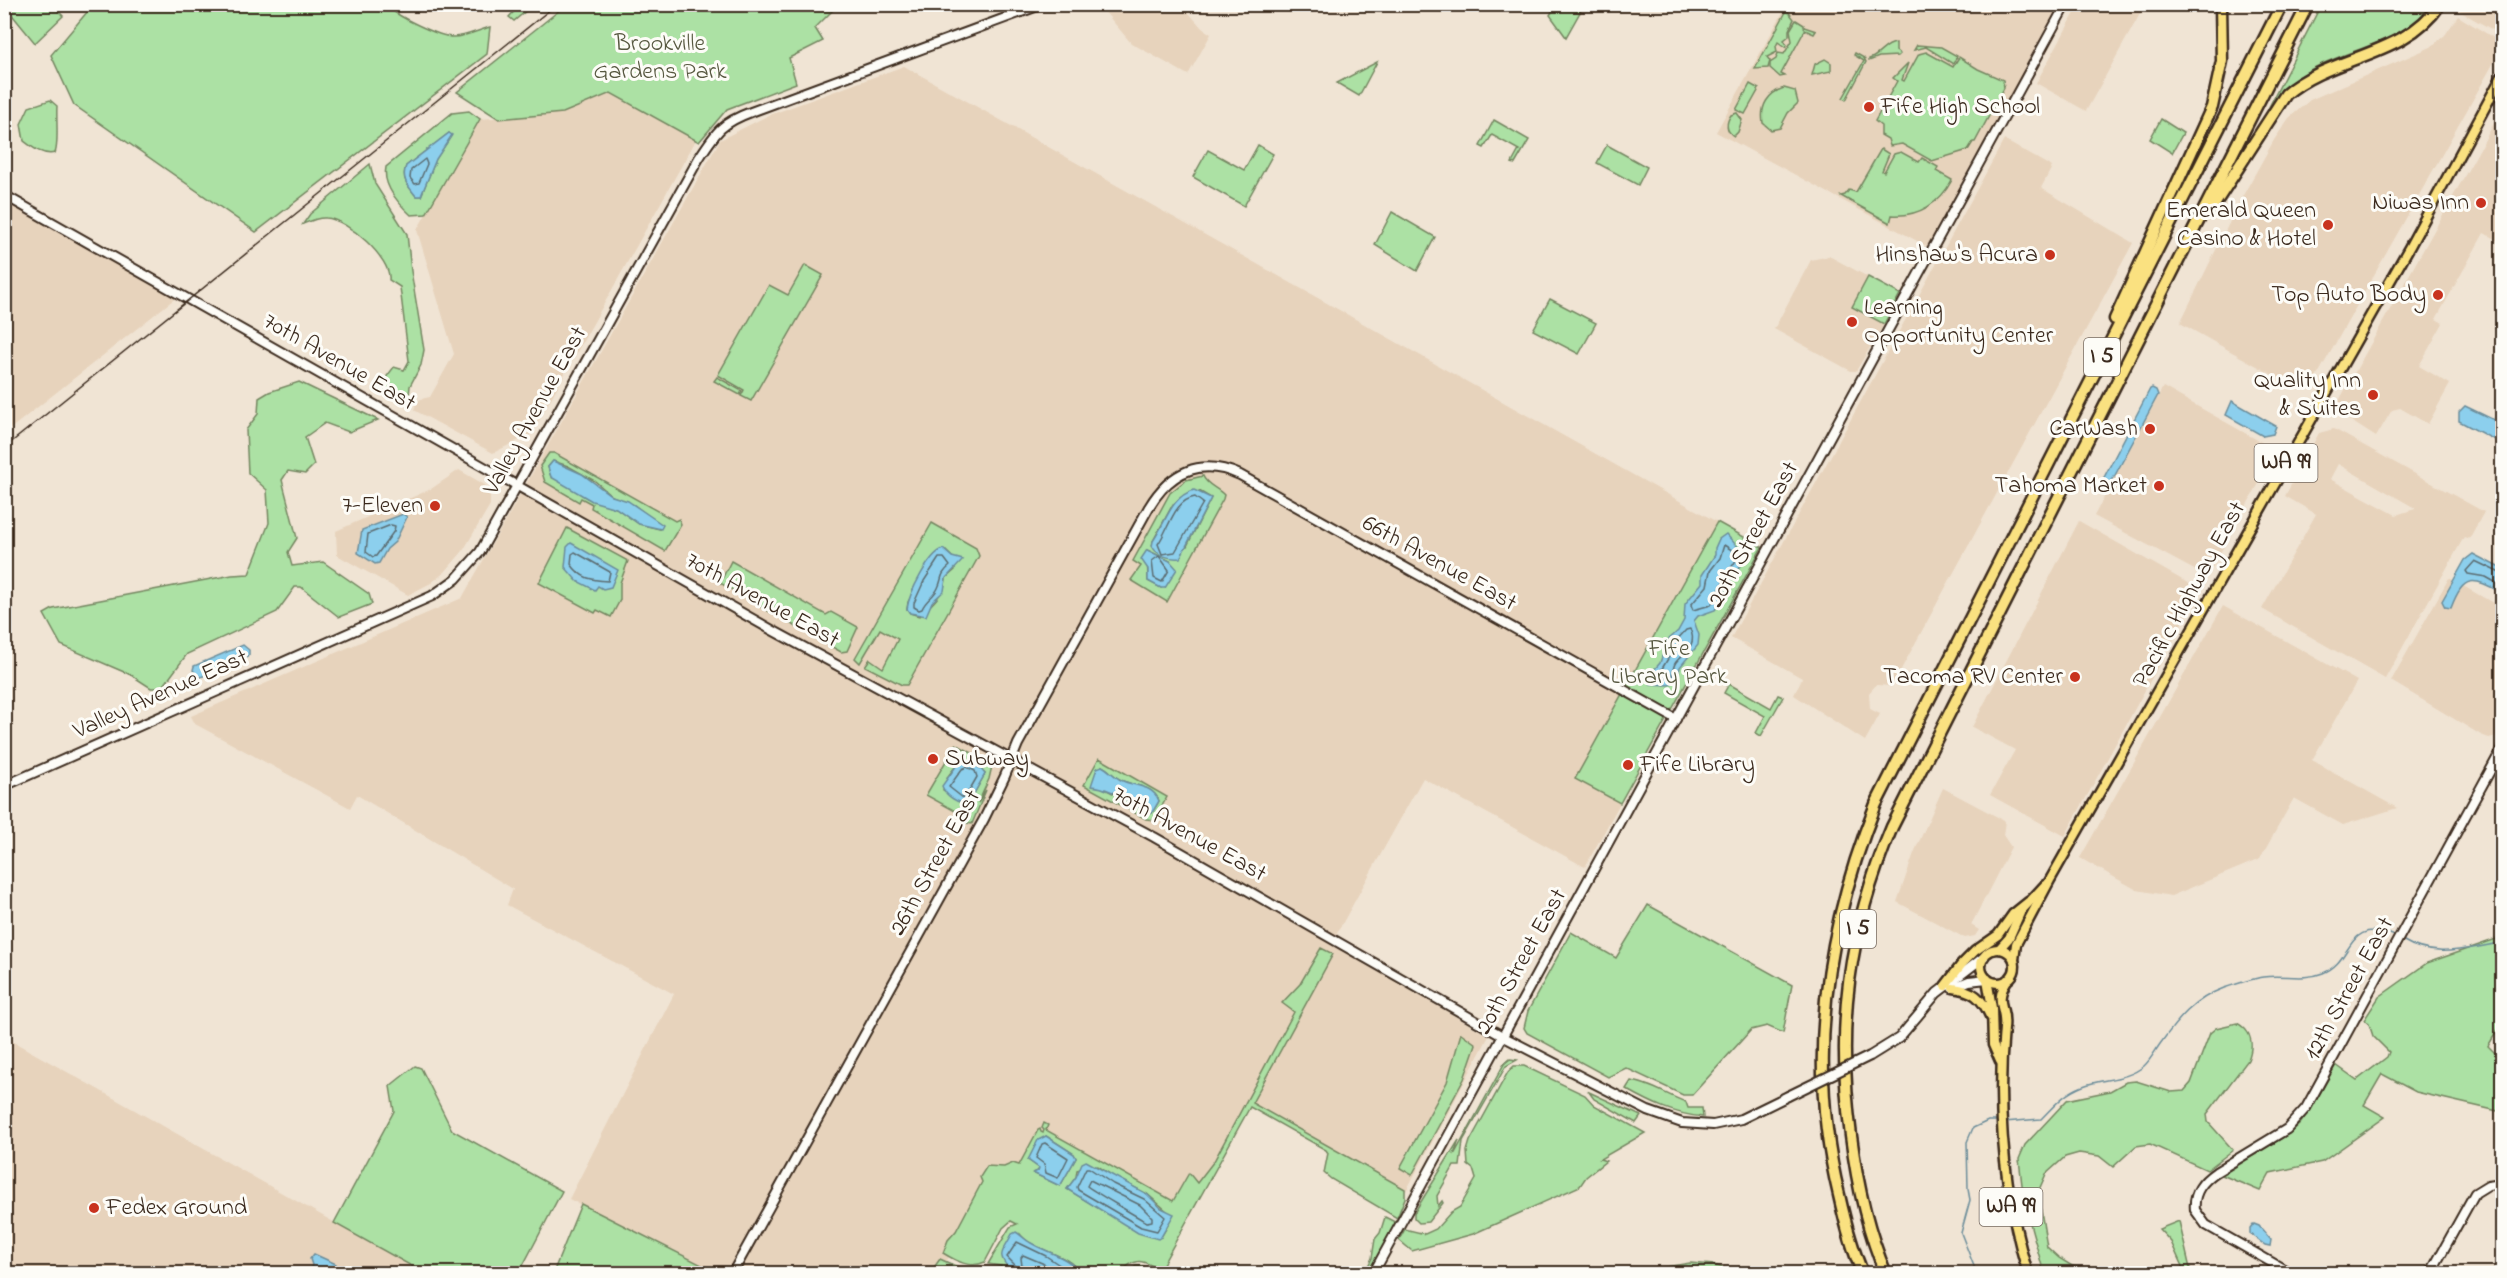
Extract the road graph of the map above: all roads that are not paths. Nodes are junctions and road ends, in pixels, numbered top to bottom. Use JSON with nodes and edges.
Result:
{"nodes":[{"id":1,"x":1043,"y":4,"type":"edge"},
{"id":2,"x":2066,"y":4,"type":"edge"},
{"id":3,"x":2221,"y":4,"type":"edge"},
{"id":4,"x":2282,"y":4,"type":"edge"},
{"id":5,"x":2308,"y":4,"type":"edge"},
{"id":6,"x":2440,"y":4,"type":"edge"},
{"id":7,"x":2502,"y":76,"type":"edge"},
{"id":8,"x":4,"y":195,"type":"edge"},
{"id":9,"x":2156,"y":302,"type":"junction"},
{"id":10,"x":2102,"y":357,"type":"junction"},
{"id":11,"x":1178,"y":474,"type":"joint"},
{"id":12,"x":516,"y":485,"type":"junction"},
{"id":13,"x":1676,"y":719,"type":"junction"},
{"id":14,"x":2502,"y":750,"type":"edge"},
{"id":15,"x":1012,"y":760,"type":"junction"},
{"id":16,"x":4,"y":786,"type":"edge"},
{"id":17,"x":2050,"y":880,"type":"junction"},
{"id":18,"x":2028,"y":902,"type":"junction"},
{"id":19,"x":1999,"y":949,"type":"junction"},
{"id":20,"x":1984,"y":957,"type":"junction"},
{"id":21,"x":2014,"y":960,"type":"junction"},
{"id":22,"x":1987,"y":979,"type":"junction"},
{"id":23,"x":2007,"y":980,"type":"junction"},
{"id":24,"x":1946,"y":988,"type":"junction"},
{"id":25,"x":1992,"y":1026,"type":"junction"},
{"id":26,"x":1504,"y":1037,"type":"junction"},
{"id":27,"x":2000,"y":1062,"type":"junction"},
{"id":28,"x":2502,"y":1183,"type":"edge"},
{"id":29,"x":732,"y":1274,"type":"edge"},
{"id":30,"x":1374,"y":1274,"type":"edge"},
{"id":31,"x":1863,"y":1274,"type":"edge"},
{"id":32,"x":1886,"y":1274,"type":"edge"},
{"id":33,"x":2028,"y":1274,"type":"edge"},
{"id":34,"x":2292,"y":1274,"type":"edge"},
{"id":35,"x":2430,"y":1274,"type":"edge"}],
"edges":[{"from":1,"to":12,"type":"main road","name":"Valley Avenue East"},
{"from":2,"to":13,"type":"main road","name":"20th Street East"},
{"from":3,"to":10,"type":"highway"},
{"from":4,"to":10,"type":"highway","number":"I 5"},
{"from":5,"to":9,"type":"highway","number":"I 5"},
{"from":6,"to":9,"type":"highway"},
{"from":7,"to":17,"type":"main road","name":"Pacific Highway East","number":"WA 99"},
{"from":8,"to":12,"type":"main road","name":"70th Avenue East"},
{"from":9,"to":32,"type":"highway","number":"I 5"},
{"from":10,"to":31,"type":"highway","number":"I 5"},
{"from":11,"to":13,"type":"main road","name":"66th Avenue East"},
{"from":11,"to":15,"type":"main road","name":"26th Street East"},
{"from":12,"to":15,"type":"main road","name":"70th Avenue East"},
{"from":12,"to":16,"type":"main road","name":"Valley Avenue East"},
{"from":13,"to":26,"type":"main road","name":"20th Street East"},
{"from":14,"to":34,"type":"main road","name":"12th Street East"},
{"from":15,"to":26,"type":"main road","name":"70th Avenue East"},
{"from":15,"to":29,"type":"main road","name":"26th Street East"},
{"from":17,"to":18,"type":"main road","name":"Pacific Highway East","number":"WA 99"},
{"from":17,"to":21,"type":"main road","name":"Pacific Highway East","number":"WA 99"},
{"from":18,"to":19,"type":"main road","name":"Pacific Highway East","number":"WA 99"},
{"from":18,"to":24,"type":"main road"},
{"from":19,"to":20,"type":"main road"},
{"from":19,"to":21,"type":"main road"},
{"from":20,"to":22,"type":"main road","number":"WA 99"},
{"from":20,"to":24,"type":"main road","name":"70th Avenue East"},
{"from":21,"to":23,"type":"main road","number":"WA 99"},
{"from":22,"to":23,"type":"main road"},
{"from":22,"to":24,"type":"main road"},
{"from":22,"to":25,"type":"main road","number":"WA 99"},
{"from":23,"to":27,"type":"main road","number":"WA 99"},
{"from":24,"to":25,"type":"main road"},
{"from":24,"to":26,"type":"main road","name":"70th Avenue East","bridge":true},
{"from":25,"to":27,"type":"main road","number":"WA 99"},
{"from":26,"to":30,"type":"main road","name":"20th Street East"},
{"from":27,"to":33,"type":"main road","number":"WA 99"},
{"from":28,"to":35,"type":"main road"}]}
